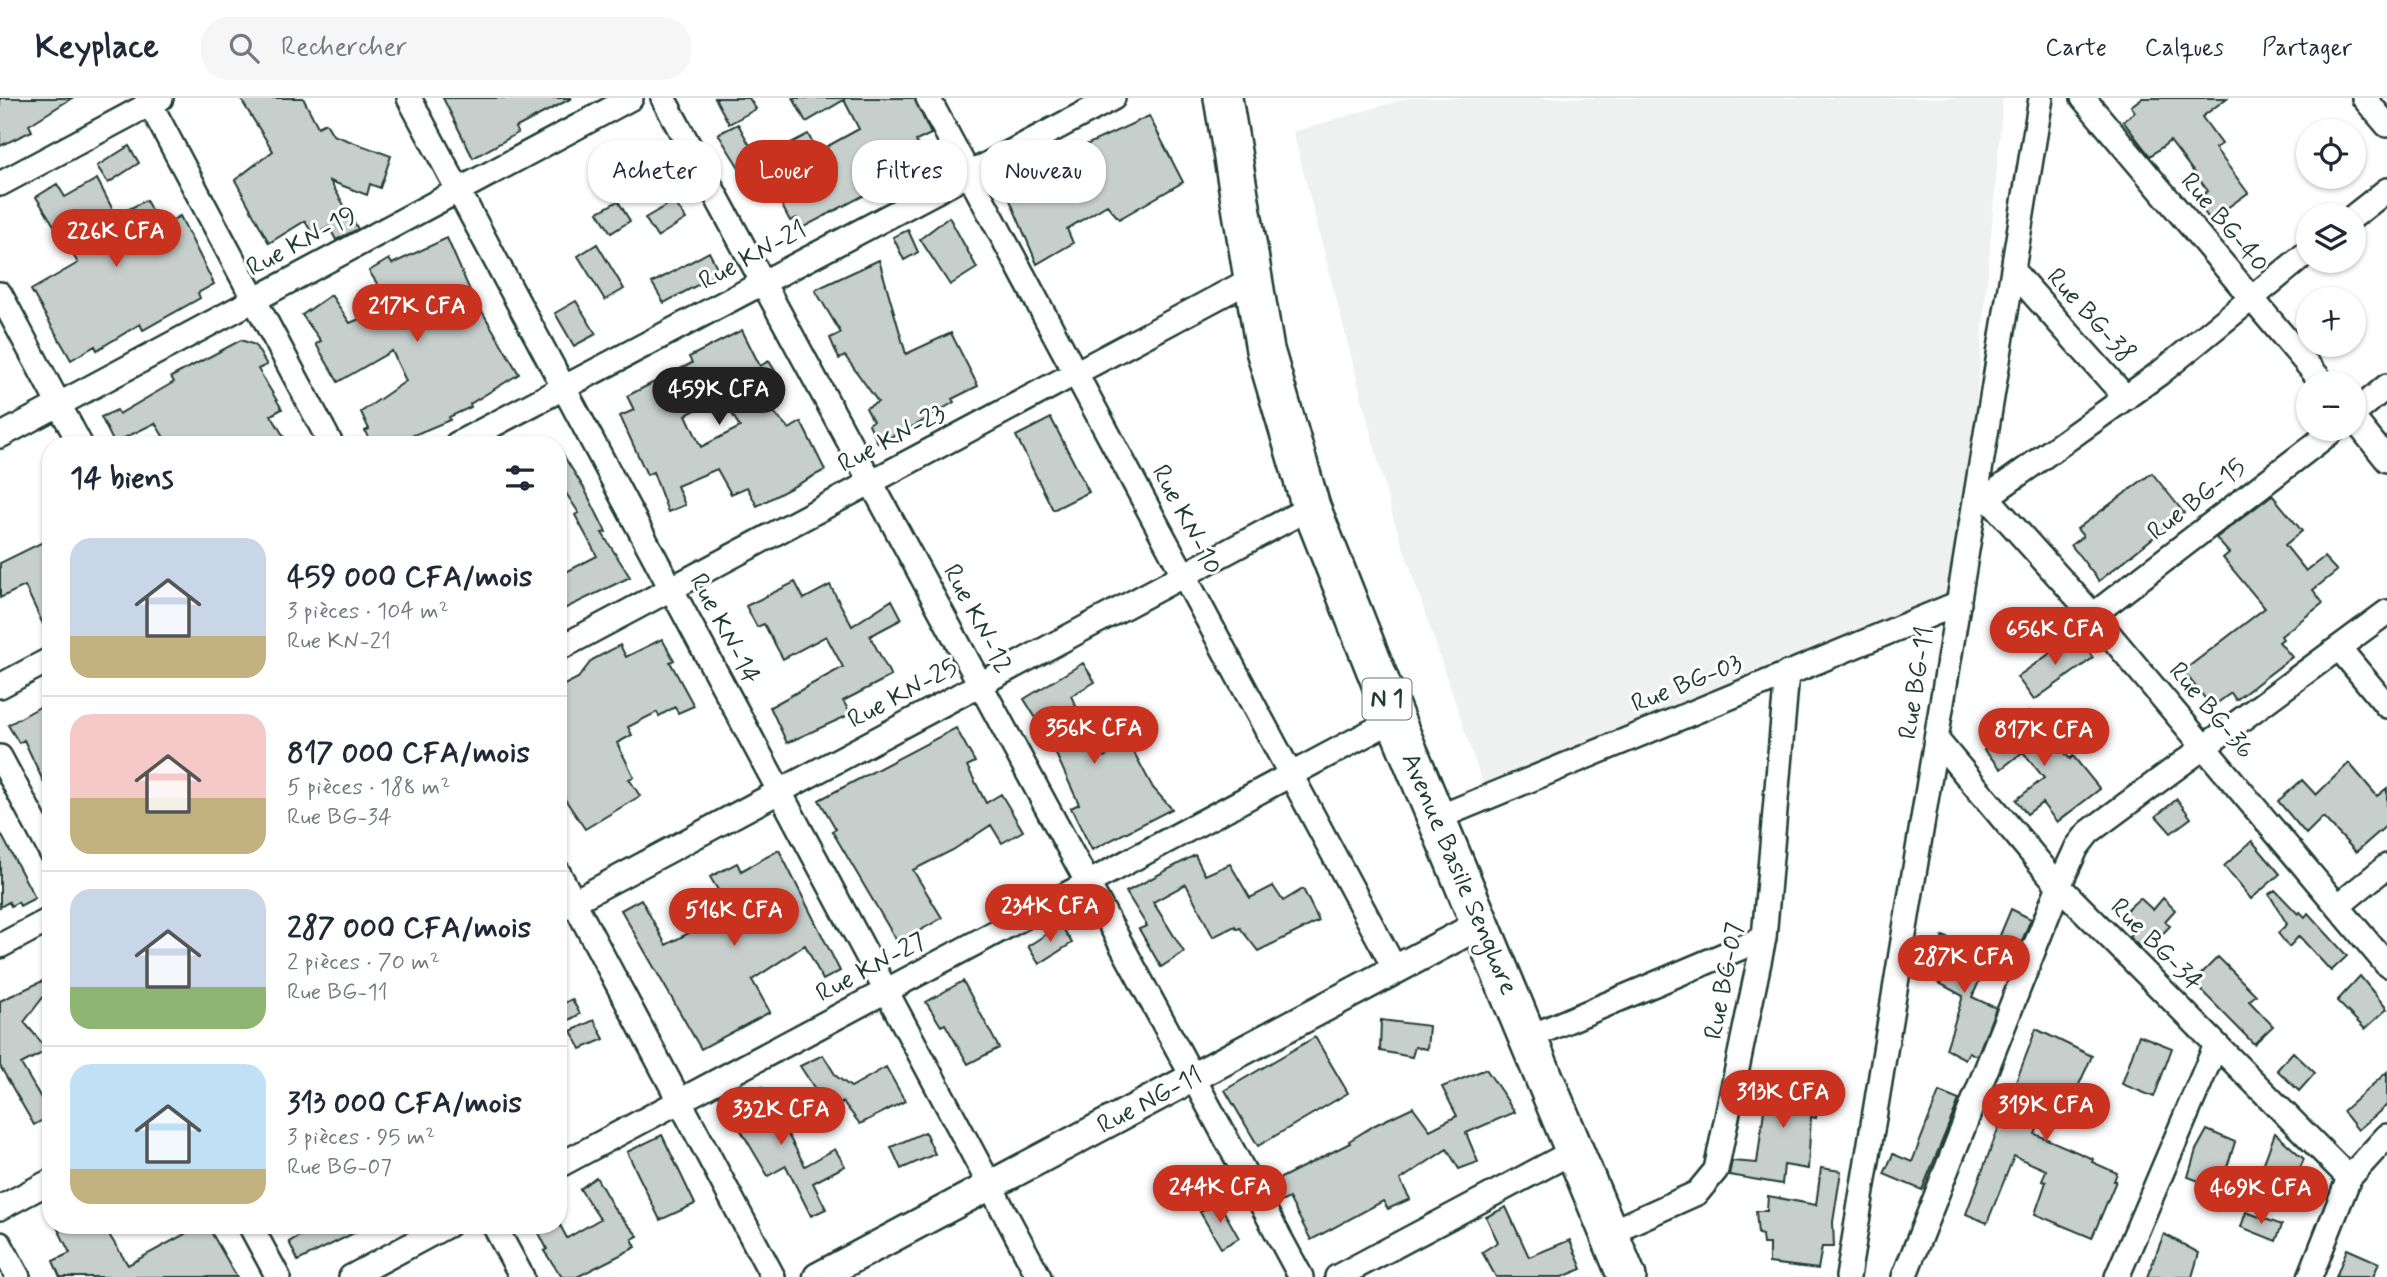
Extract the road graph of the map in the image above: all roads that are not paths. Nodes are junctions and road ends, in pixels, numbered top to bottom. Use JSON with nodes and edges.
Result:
{"nodes":[{"id":1,"x":409,"y":98,"type":"edge"},
{"id":2,"x":631,"y":98,"type":"edge"},
{"id":3,"x":663,"y":98,"type":"edge"},
{"id":4,"x":928,"y":98,"type":"edge"},
{"id":5,"x":1113,"y":98,"type":"edge"},
{"id":6,"x":1223,"y":98,"type":"edge"},
{"id":7,"x":2041,"y":98,"type":"edge"},
{"id":8,"x":2083,"y":98,"type":"edge"},
{"id":9,"x":2364,"y":98,"type":"edge"},
{"id":10,"x":153,"y":100,"type":"edge"},
{"id":11,"x":2387,"y":124,"type":"edge"},
{"id":12,"x":969,"y":174,"type":"junction"},
{"id":13,"x":0,"y":184,"type":"edge"},
{"id":14,"x":2387,"y":190,"type":"edge"},
{"id":15,"x":458,"y":191,"type":"junction"},
{"id":16,"x":2366,"y":207,"type":"edge"},
{"id":17,"x":2296,"y":261,"type":"edge"},
{"id":18,"x":2013,"y":271,"type":"junction"},
{"id":19,"x":1252,"y":279,"type":"junction"},
{"id":20,"x":763,"y":283,"type":"junction"},
{"id":21,"x":0,"y":294,"type":"edge"},
{"id":22,"x":2249,"y":298,"type":"junction"},
{"id":23,"x":254,"y":300,"type":"junction"},
{"id":24,"x":2313,"y":371,"type":"edge"},
{"id":25,"x":1076,"y":373,"type":"junction"},
{"id":26,"x":2387,"y":386,"type":"edge"},
{"id":27,"x":564,"y":388,"type":"junction"},
{"id":28,"x":2126,"y":398,"type":"junction"},
{"id":29,"x":59,"y":404,"type":"junction"},
{"id":30,"x":2366,"y":406,"type":"edge"},
{"id":31,"x":2366,"y":433,"type":"edge"},
{"id":32,"x":0,"y":436,"type":"edge"},
{"id":33,"x":76,"y":436,"type":"edge"},
{"id":34,"x":327,"y":436,"type":"edge"},
{"id":35,"x":472,"y":436,"type":"edge"},
{"id":36,"x":2319,"y":441,"type":"edge"},
{"id":37,"x":2387,"y":460,"type":"edge"},
{"id":38,"x":871,"y":482,"type":"junction"},
{"id":39,"x":1982,"y":494,"type":"junction"},
{"id":40,"x":1311,"y":507,"type":"junction"},
{"id":41,"x":1184,"y":575,"type":"junction"},
{"id":42,"x":671,"y":589,"type":"junction"},
{"id":43,"x":1959,"y":603,"type":"junction"},
{"id":44,"x":2387,"y":612,"type":"edge"},
{"id":45,"x":2093,"y":615,"type":"junction"},
{"id":46,"x":567,"y":644,"type":"edge"},
{"id":47,"x":2339,"y":648,"type":"junction"},
{"id":48,"x":42,"y":664,"type":"edge"},
{"id":49,"x":1787,"y":673,"type":"junction"},
{"id":50,"x":980,"y":684,"type":"junction"},
{"id":51,"x":0,"y":686,"type":"edge"},
{"id":52,"x":2387,"y":706,"type":"edge"},
{"id":53,"x":1395,"y":719,"type":"junction"},
{"id":54,"x":1936,"y":739,"type":"junction"},
{"id":55,"x":2205,"y":747,"type":"junction"},
{"id":56,"x":0,"y":757,"type":"edge"},
{"id":57,"x":1291,"y":775,"type":"junction"},
{"id":58,"x":779,"y":792,"type":"junction"},
{"id":59,"x":1437,"y":818,"type":"junction"},
{"id":60,"x":42,"y":835,"type":"edge"},
{"id":61,"x":2387,"y":866,"type":"edge"},
{"id":62,"x":1088,"y":883,"type":"junction"},
{"id":63,"x":2059,"y":886,"type":"junction"},
{"id":64,"x":567,"y":904,"type":"edge"},
{"id":65,"x":2338,"y":906,"type":"junction"},
{"id":66,"x":567,"y":907,"type":"edge"},
{"id":67,"x":42,"y":924,"type":"edge"},
{"id":68,"x":1481,"y":924,"type":"junction"},
{"id":69,"x":1764,"y":937,"type":"junction"},
{"id":70,"x":0,"y":946,"type":"edge"},
{"id":71,"x":2387,"y":965,"type":"edge"},
{"id":72,"x":1395,"y":969,"type":"junction"},
{"id":73,"x":885,"y":991,"type":"junction"},
{"id":74,"x":1527,"y":1038,"type":"junction"},
{"id":75,"x":2216,"y":1045,"type":"junction"},
{"id":76,"x":1193,"y":1078,"type":"junction"},
{"id":77,"x":680,"y":1101,"type":"junction"},
{"id":78,"x":2387,"y":1136,"type":"edge"},
{"id":79,"x":1574,"y":1151,"type":"junction"},
{"id":80,"x":567,"y":1161,"type":"edge"},
{"id":81,"x":2349,"y":1178,"type":"junction"},
{"id":82,"x":42,"y":1186,"type":"edge"},
{"id":83,"x":989,"y":1187,"type":"junction"},
{"id":84,"x":0,"y":1208,"type":"edge"},
{"id":85,"x":1608,"y":1233,"type":"junction"},
{"id":86,"x":255,"y":1234,"type":"edge"},
{"id":87,"x":431,"y":1234,"type":"edge"},
{"id":88,"x":499,"y":1234,"type":"edge"},
{"id":89,"x":0,"y":1244,"type":"edge"},
{"id":90,"x":18,"y":1277,"type":"edge"},
{"id":91,"x":278,"y":1277,"type":"edge"},
{"id":92,"x":351,"y":1277,"type":"edge"},
{"id":93,"x":522,"y":1277,"type":"edge"},
{"id":94,"x":773,"y":1277,"type":"edge"},
{"id":95,"x":818,"y":1277,"type":"edge"},
{"id":96,"x":1039,"y":1277,"type":"edge"},
{"id":97,"x":1301,"y":1277,"type":"edge"},
{"id":98,"x":1337,"y":1277,"type":"edge"},
{"id":99,"x":1627,"y":1277,"type":"edge"},
{"id":100,"x":1848,"y":1277,"type":"edge"},
{"id":101,"x":1904,"y":1277,"type":"edge"},
{"id":102,"x":2117,"y":1277,"type":"edge"},
{"id":103,"x":2310,"y":1277,"type":"edge"}],
"edges":[{"from":1,"to":15,"type":"street","name":"Rue KN-14"},
{"from":2,"to":15,"type":"street","name":"Rue KN-19"},
{"from":3,"to":20,"type":"street","name":"Rue KN-12"},
{"from":4,"to":12,"type":"street","name":"Rue KN-10"},
{"from":5,"to":12,"type":"street","name":"Rue KN-21"},
{"from":6,"to":19,"type":"highway","name":"Avenue Basile Senghore","number":"N 1"},
{"from":7,"to":18,"type":"street","name":"Rue BG-11"},
{"from":8,"to":22,"type":"street","name":"Rue BG-40"},
{"from":9,"to":11,"type":"street"},
{"from":10,"to":13,"type":"street"},
{"from":10,"to":23,"type":"street"},
{"from":12,"to":20,"type":"street","name":"Rue KN-21"},
{"from":12,"to":25,"type":"street","name":"Rue KN-10"},
{"from":14,"to":16,"type":"street"},
{"from":15,"to":23,"type":"street","name":"Rue KN-19"},
{"from":15,"to":27,"type":"street","name":"Rue KN-14"},
{"from":17,"to":22,"type":"street"},
{"from":18,"to":28,"type":"street","name":"Rue BG-38"},
{"from":18,"to":39,"type":"street","name":"Rue BG-11"},
{"from":19,"to":25,"type":"street","name":"Rue KN-23"},
{"from":19,"to":40,"type":"highway","name":"Avenue Basile Senghore","number":"N 1"},
{"from":20,"to":27,"type":"street","name":"Rue KN-21"},
{"from":20,"to":38,"type":"street","name":"Rue KN-12"},
{"from":21,"to":29,"type":"street"},
{"from":22,"to":24,"type":"street","name":"Rue BG-40"},
{"from":22,"to":28,"type":"street"},
{"from":23,"to":29,"type":"street","name":"Rue KN-19"},
{"from":23,"to":34,"type":"street"},
{"from":25,"to":38,"type":"street","name":"Rue KN-23"},
{"from":25,"to":41,"type":"street","name":"Rue KN-10"},
{"from":26,"to":30,"type":"street"},
{"from":27,"to":35,"type":"street","name":"Rue KN-21"},
{"from":27,"to":42,"type":"street","name":"Rue KN-14"},
{"from":28,"to":39,"type":"street"},
{"from":29,"to":32,"type":"street","name":"Rue KN-19"},
{"from":29,"to":33,"type":"street"},
{"from":31,"to":37,"type":"street"},
{"from":36,"to":45,"type":"street","name":"Rue BG-15"},
{"from":38,"to":42,"type":"street","name":"Rue KN-23"},
{"from":38,"to":50,"type":"street","name":"Rue KN-12"},
{"from":39,"to":43,"type":"street","name":"Rue BG-11"},
{"from":39,"to":45,"type":"street","name":"Rue BG-36"},
{"from":40,"to":41,"type":"street","name":"Rue KN-25"},
{"from":40,"to":53,"type":"highway","name":"Avenue Basile Senghore","number":"N 1"},
{"from":41,"to":50,"type":"street","name":"Rue KN-25"},
{"from":41,"to":57,"type":"street","name":"Rue KN-10"},
{"from":42,"to":46,"type":"street","name":"Rue KN-23"},
{"from":42,"to":58,"type":"street","name":"Rue KN-14"},
{"from":43,"to":49,"type":"street","name":"Rue BG-03"},
{"from":43,"to":54,"type":"street","name":"Rue BG-11"},
{"from":44,"to":47,"type":"street"},
{"from":45,"to":55,"type":"street","name":"Rue BG-36"},
{"from":47,"to":52,"type":"street"},
{"from":47,"to":55,"type":"street"},
{"from":48,"to":51,"type":"street"},
{"from":49,"to":59,"type":"street","name":"Rue BG-03"},
{"from":49,"to":69,"type":"street","name":"Rue BG-07"},
{"from":50,"to":58,"type":"street","name":"Rue KN-25"},
{"from":50,"to":62,"type":"street","name":"Rue KN-12"},
{"from":53,"to":57,"type":"street","name":"Rue KN-27"},
{"from":53,"to":59,"type":"highway","name":"Avenue Basile Senghore","number":"N 1"},
{"from":54,"to":63,"type":"street","name":"Rue BG-34"},
{"from":54,"to":100,"type":"street","name":"Rue BG-11"},
{"from":55,"to":63,"type":"street"},
{"from":55,"to":65,"type":"street","name":"Rue BG-36"},
{"from":56,"to":60,"type":"street"},
{"from":57,"to":62,"type":"street","name":"Rue KN-27"},
{"from":57,"to":72,"type":"street","name":"Rue KN-10"},
{"from":58,"to":64,"type":"street","name":"Rue KN-25"},
{"from":58,"to":73,"type":"street","name":"Rue KN-14"},
{"from":59,"to":68,"type":"highway","name":"Avenue Basile Senghore","number":"N 1"},
{"from":61,"to":65,"type":"street"},
{"from":62,"to":73,"type":"street","name":"Rue KN-27"},
{"from":62,"to":76,"type":"street","name":"Rue KN-12"},
{"from":63,"to":75,"type":"street","name":"Rue BG-34"},
{"from":63,"to":101,"type":"street"},
{"from":65,"to":71,"type":"street","name":"Rue BG-36"},
{"from":66,"to":77,"type":"street"},
{"from":67,"to":70,"type":"street"},
{"from":68,"to":72,"type":"street","name":"Rue NG-11"},
{"from":68,"to":74,"type":"highway","name":"Avenue Basile Senghore","number":"N 1"},
{"from":69,"to":74,"type":"street"},
{"from":69,"to":85,"type":"street","name":"Rue BG-07"},
{"from":72,"to":76,"type":"street","name":"Rue NG-11"},
{"from":73,"to":77,"type":"street","name":"Rue KN-27"},
{"from":73,"to":83,"type":"street","name":"Rue KN-14"},
{"from":74,"to":79,"type":"highway","name":"Avenue Basile Senghore","number":"N 1"},
{"from":75,"to":81,"type":"street","name":"Rue BG-34"},
{"from":75,"to":102,"type":"street"},
{"from":76,"to":83,"type":"street","name":"Rue NG-11"},
{"from":76,"to":97,"type":"street","name":"Rue KN-12"},
{"from":77,"to":80,"type":"street","name":"Rue KN-27"},
{"from":77,"to":94,"type":"street"},
{"from":78,"to":81,"type":"street"},
{"from":79,"to":85,"type":"highway","name":"Avenue Basile Senghore","number":"N 1"},
{"from":79,"to":98,"type":"street"},
{"from":81,"to":103,"type":"street"},
{"from":82,"to":84,"type":"street"},
{"from":83,"to":95,"type":"street","name":"Rue NG-11"},
{"from":83,"to":96,"type":"street","name":"Rue KN-14"},
{"from":85,"to":99,"type":"highway","name":"Avenue Basile Senghore","number":"N 1"},
{"from":86,"to":91,"type":"street"},
{"from":87,"to":92,"type":"street"},
{"from":88,"to":93,"type":"street"},
{"from":89,"to":90,"type":"street"}]}
